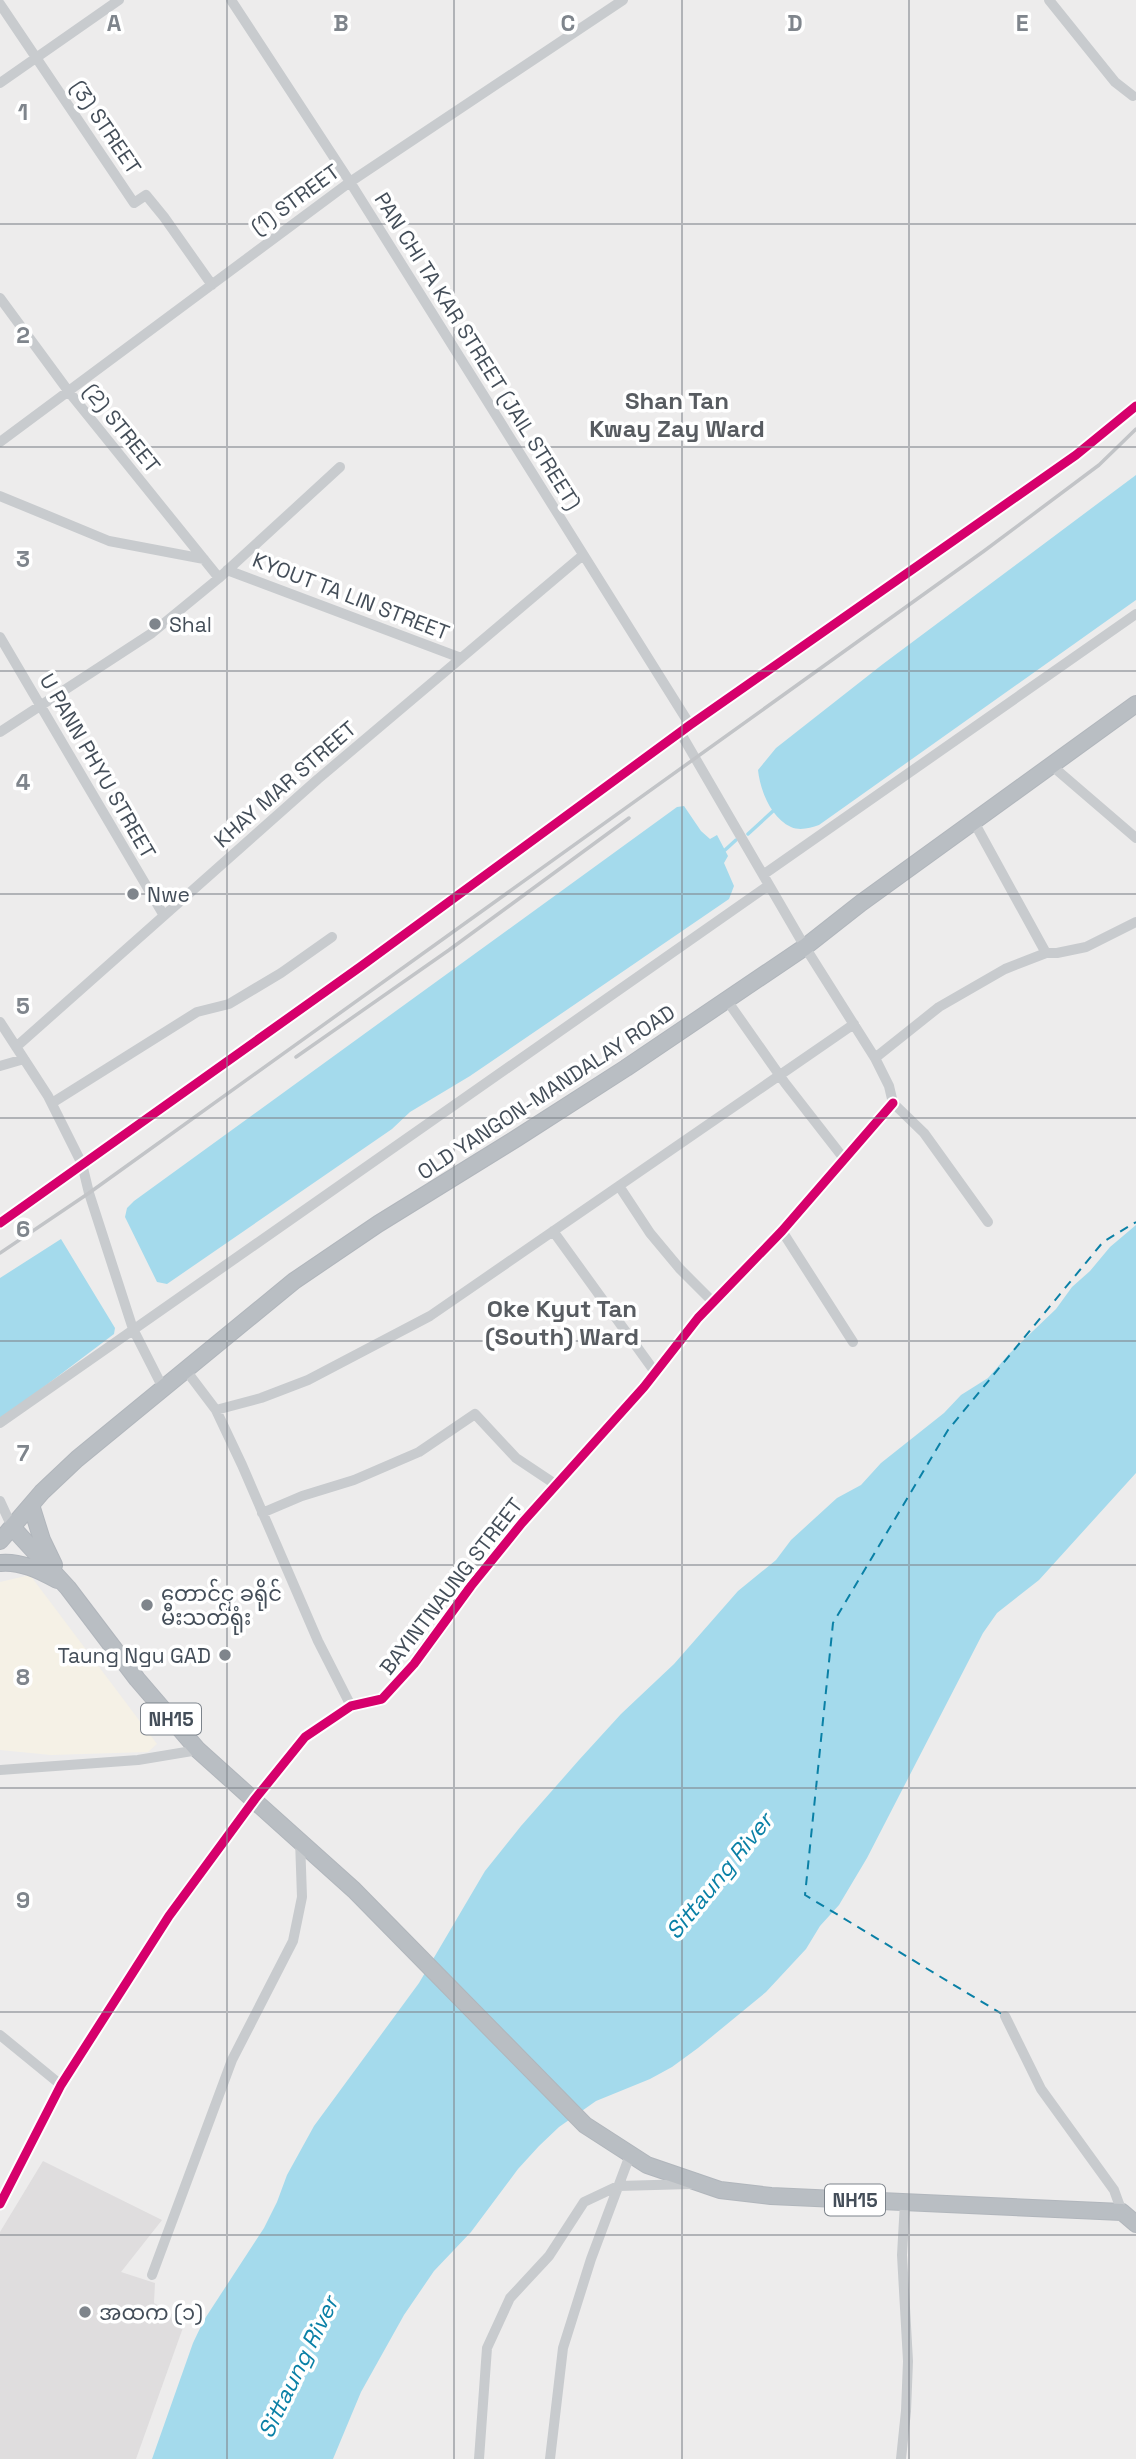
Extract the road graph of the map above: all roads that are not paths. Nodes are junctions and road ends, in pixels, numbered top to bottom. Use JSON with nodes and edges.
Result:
{"nodes":[{"id":1,"x":119,"y":0,"type":"edge"},
{"id":2,"x":231,"y":0,"type":"edge"},
{"id":3,"x":623,"y":0,"type":"edge"},
{"id":4,"x":1049,"y":0,"type":"edge"},
{"id":5,"x":0,"y":4,"type":"edge"},
{"id":6,"x":36,"y":57,"type":"junction"},
{"id":7,"x":0,"y":83,"type":"edge"},
{"id":8,"x":1133,"y":96,"type":"dead end"},
{"id":9,"x":350,"y":182,"type":"junction"},
{"id":10,"x":212,"y":285,"type":"junction"},
{"id":11,"x":0,"y":298,"type":"edge"},
{"id":12,"x":69,"y":393,"type":"junction"},
{"id":13,"x":1136,"y":406,"type":"edge"},
{"id":14,"x":0,"y":442,"type":"edge"},
{"id":15,"x":340,"y":467,"type":"dead end"},
{"id":16,"x":0,"y":496,"type":"edge"},
{"id":17,"x":583,"y":555,"type":"junction"},
{"id":18,"x":204,"y":559,"type":"junction"},
{"id":19,"x":223,"y":574,"type":"junction"},
{"id":20,"x":1136,"y":614,"type":"edge"},
{"id":21,"x":0,"y":638,"type":"edge"},
{"id":22,"x":461,"y":658,"type":"junction"},
{"id":23,"x":1136,"y":704,"type":"edge"},
{"id":24,"x":41,"y":706,"type":"junction"},
{"id":25,"x":691,"y":724,"type":"junction"},
{"id":26,"x":0,"y":732,"type":"edge"},
{"id":27,"x":680,"y":732,"type":"junction"},
{"id":28,"x":1051,"y":765,"type":"junction"},
{"id":29,"x":974,"y":822,"type":"junction"},
{"id":30,"x":1136,"y":838,"type":"edge"},
{"id":31,"x":766,"y":880,"type":"junction"},
{"id":32,"x":163,"y":914,"type":"junction"},
{"id":33,"x":1136,"y":922,"type":"edge"},
{"id":34,"x":332,"y":937,"type":"dead end"},
{"id":35,"x":805,"y":947,"type":"junction"},
{"id":36,"x":1046,"y":953,"type":"junction"},
{"id":37,"x":726,"y":999,"type":"junction"},
{"id":38,"x":0,"y":1022,"type":"edge"},
{"id":39,"x":854,"y":1024,"type":"junction"},
{"id":40,"x":16,"y":1046,"type":"junction"},
{"id":41,"x":876,"y":1058,"type":"junction"},
{"id":42,"x":24,"y":1059,"type":"junction"},
{"id":43,"x":0,"y":1066,"type":"edge"},
{"id":44,"x":781,"y":1077,"type":"junction"},
{"id":45,"x":52,"y":1103,"type":"junction"},
{"id":46,"x":892,"y":1103,"type":"junction"},
{"id":47,"x":845,"y":1160,"type":"junction"},
{"id":48,"x":82,"y":1164,"type":"junction"},
{"id":49,"x":619,"y":1186,"type":"junction"},
{"id":50,"x":988,"y":1222,"type":"dead end"},
{"id":51,"x":0,"y":1223,"type":"edge"},
{"id":52,"x":554,"y":1231,"type":"junction"},
{"id":53,"x":782,"y":1231,"type":"junction"},
{"id":54,"x":713,"y":1302,"type":"junction"},
{"id":55,"x":134,"y":1329,"type":"junction"},
{"id":56,"x":853,"y":1342,"type":"dead end"},
{"id":57,"x":185,"y":1369,"type":"junction"},
{"id":58,"x":655,"y":1372,"type":"junction"},
{"id":59,"x":163,"y":1388,"type":"junction"},
{"id":60,"x":216,"y":1410,"type":"junction"},
{"id":61,"x":0,"y":1423,"type":"edge"},
{"id":62,"x":555,"y":1484,"type":"junction"},
{"id":63,"x":0,"y":1501,"type":"edge"},
{"id":64,"x":31,"y":1505,"type":"junction"},
{"id":65,"x":262,"y":1513,"type":"junction"},
{"id":66,"x":12,"y":1527,"type":"junction"},
{"id":67,"x":0,"y":1541,"type":"edge"},
{"id":68,"x":0,"y":1563,"type":"edge"},
{"id":69,"x":68,"y":1588,"type":"junction"},
{"id":70,"x":351,"y":1706,"type":"junction"},
{"id":71,"x":198,"y":1750,"type":"junction"},
{"id":72,"x":0,"y":1770,"type":"edge"},
{"id":73,"x":255,"y":1799,"type":"junction"},
{"id":74,"x":300,"y":1840,"type":"junction"},
{"id":75,"x":1005,"y":2016,"type":"dead end"},
{"id":76,"x":1,"y":2038,"type":"edge"},
{"id":77,"x":61,"y":2085,"type":"junction"},
{"id":78,"x":630,"y":2155,"type":"junction"},
{"id":79,"x":701,"y":2183,"type":"junction"},
{"id":80,"x":618,"y":2186,"type":"junction"},
{"id":81,"x":905,"y":2202,"type":"junction"},
{"id":82,"x":0,"y":2204,"type":"edge"},
{"id":83,"x":1122,"y":2212,"type":"junction"},
{"id":84,"x":1136,"y":2224,"type":"edge"},
{"id":85,"x":152,"y":2275,"type":"dead end"},
{"id":86,"x":479,"y":2459,"type":"edge"},
{"id":87,"x":550,"y":2459,"type":"edge"},
{"id":88,"x":901,"y":2459,"type":"edge"}],
"edges":[{"from":1,"to":6,"type":"street"},
{"from":2,"to":9,"type":"street","name":"PAN CHI TA KAR STREET (JAIL STREET)"},
{"from":3,"to":9,"type":"street","name":"(1) STREET"},
{"from":4,"to":8,"type":"street"},
{"from":5,"to":6,"type":"street","name":"(3) STREET"},
{"from":6,"to":7,"type":"street"},
{"from":6,"to":10,"type":"street","name":"(3) STREET"},
{"from":9,"to":10,"type":"street","name":"(1) STREET"},
{"from":9,"to":17,"type":"street","name":"PAN CHI TA KAR STREET (JAIL STREET)"},
{"from":10,"to":12,"type":"street","name":"(1) STREET"},
{"from":11,"to":12,"type":"street","name":"(2) STREET"},
{"from":12,"to":14,"type":"street","name":"(1) STREET"},
{"from":12,"to":18,"type":"street","name":"(2) STREET"},
{"from":13,"to":25,"type":"street"},
{"from":15,"to":19,"type":"street"},
{"from":16,"to":18,"type":"street"},
{"from":17,"to":22,"type":"street","name":"KHAY MAR STREET"},
{"from":17,"to":25,"type":"street","name":"PAN CHI TA KAR STREET (JAIL STREET)"},
{"from":18,"to":19,"type":"street","name":"(2) STREET"},
{"from":19,"to":22,"type":"street","name":"KYOUT TA LIN STREET"},
{"from":19,"to":24,"type":"street"},
{"from":20,"to":31,"type":"street"},
{"from":21,"to":24,"type":"street","name":"U PANN PHYU STREET"},
{"from":22,"to":32,"type":"street","name":"KHAY MAR STREET"},
{"from":23,"to":28,"type":"highway","name":"OLD YANGON-MANDALAY ROAD"},
{"from":24,"to":26,"type":"street"},
{"from":24,"to":32,"type":"street","name":"U PANN PHYU STREET"},
{"from":25,"to":27,"type":"street"},
{"from":27,"to":31,"type":"street"},
{"from":27,"to":48,"type":"street"},
{"from":28,"to":29,"type":"highway","name":"OLD YANGON-MANDALAY ROAD"},
{"from":28,"to":30,"type":"street"},
{"from":29,"to":35,"type":"highway","name":"OLD YANGON-MANDALAY ROAD"},
{"from":29,"to":36,"type":"street"},
{"from":31,"to":35,"type":"street"},
{"from":31,"to":55,"type":"street"},
{"from":32,"to":40,"type":"street","name":"KHAY MAR STREET"},
{"from":33,"to":36,"type":"street"},
{"from":34,"to":45,"type":"street"},
{"from":35,"to":37,"type":"highway","name":"OLD YANGON-MANDALAY ROAD"},
{"from":35,"to":39,"type":"street"},
{"from":36,"to":41,"type":"street"},
{"from":37,"to":44,"type":"street"},
{"from":37,"to":57,"type":"highway","name":"OLD YANGON-MANDALAY ROAD"},
{"from":38,"to":40,"type":"street"},
{"from":39,"to":41,"type":"street"},
{"from":39,"to":44,"type":"street"},
{"from":40,"to":42,"type":"street"},
{"from":41,"to":46,"type":"street"},
{"from":42,"to":43,"type":"street"},
{"from":42,"to":45,"type":"street"},
{"from":44,"to":47,"type":"street"},
{"from":44,"to":49,"type":"street"},
{"from":45,"to":48,"type":"street"},
{"from":46,"to":47,"type":"street","name":"BAYINTNAUNG STREET"},
{"from":46,"to":50,"type":"street"},
{"from":47,"to":53,"type":"street","name":"BAYINTNAUNG STREET"},
{"from":48,"to":51,"type":"street"},
{"from":48,"to":55,"type":"street"},
{"from":49,"to":52,"type":"street"},
{"from":49,"to":54,"type":"street"},
{"from":52,"to":58,"type":"street"},
{"from":52,"to":60,"type":"street"},
{"from":53,"to":54,"type":"street","name":"BAYINTNAUNG STREET"},
{"from":53,"to":56,"type":"street"},
{"from":54,"to":58,"type":"street","name":"BAYINTNAUNG STREET"},
{"from":55,"to":59,"type":"street"},
{"from":55,"to":61,"type":"street"},
{"from":57,"to":59,"type":"highway","name":"OLD YANGON-MANDALAY ROAD"},
{"from":57,"to":60,"type":"street"},
{"from":58,"to":62,"type":"street","name":"BAYINTNAUNG STREET"},
{"from":59,"to":64,"type":"highway","name":"OLD YANGON-MANDALAY ROAD"},
{"from":60,"to":65,"type":"street"},
{"from":62,"to":65,"type":"street"},
{"from":62,"to":70,"type":"street","name":"BAYINTNAUNG STREET"},
{"from":63,"to":66,"type":"street"},
{"from":64,"to":66,"type":"highway","name":"OLD YANGON-MANDALAY ROAD"},
{"from":64,"to":69,"type":"highway"},
{"from":65,"to":70,"type":"street"},
{"from":66,"to":67,"type":"highway","name":"OLD YANGON-MANDALAY ROAD"},
{"from":66,"to":69,"type":"highway","number":"NH15"},
{"from":68,"to":69,"type":"highway"},
{"from":69,"to":71,"type":"highway","number":"NH15"},
{"from":70,"to":73,"type":"street","name":"BAYINTNAUNG STREET"},
{"from":71,"to":72,"type":"street"},
{"from":71,"to":73,"type":"highway","number":"NH15"},
{"from":73,"to":74,"type":"highway","number":"NH15"},
{"from":73,"to":77,"type":"street","name":"BAYINTNAUNG STREET"},
{"from":74,"to":78,"type":"highway","number":"NH15"},
{"from":74,"to":85,"type":"street"},
{"from":75,"to":83,"type":"street"},
{"from":76,"to":77,"type":"street"},
{"from":77,"to":82,"type":"street","name":"BAYINTNAUNG STREET"},
{"from":78,"to":79,"type":"highway","number":"NH15"},
{"from":78,"to":80,"type":"street"},
{"from":79,"to":80,"type":"street"},
{"from":79,"to":81,"type":"highway","number":"NH15"},
{"from":80,"to":86,"type":"street"},
{"from":80,"to":87,"type":"street"},
{"from":81,"to":83,"type":"highway","number":"NH15"},
{"from":81,"to":88,"type":"street"},
{"from":83,"to":84,"type":"highway"}]}
